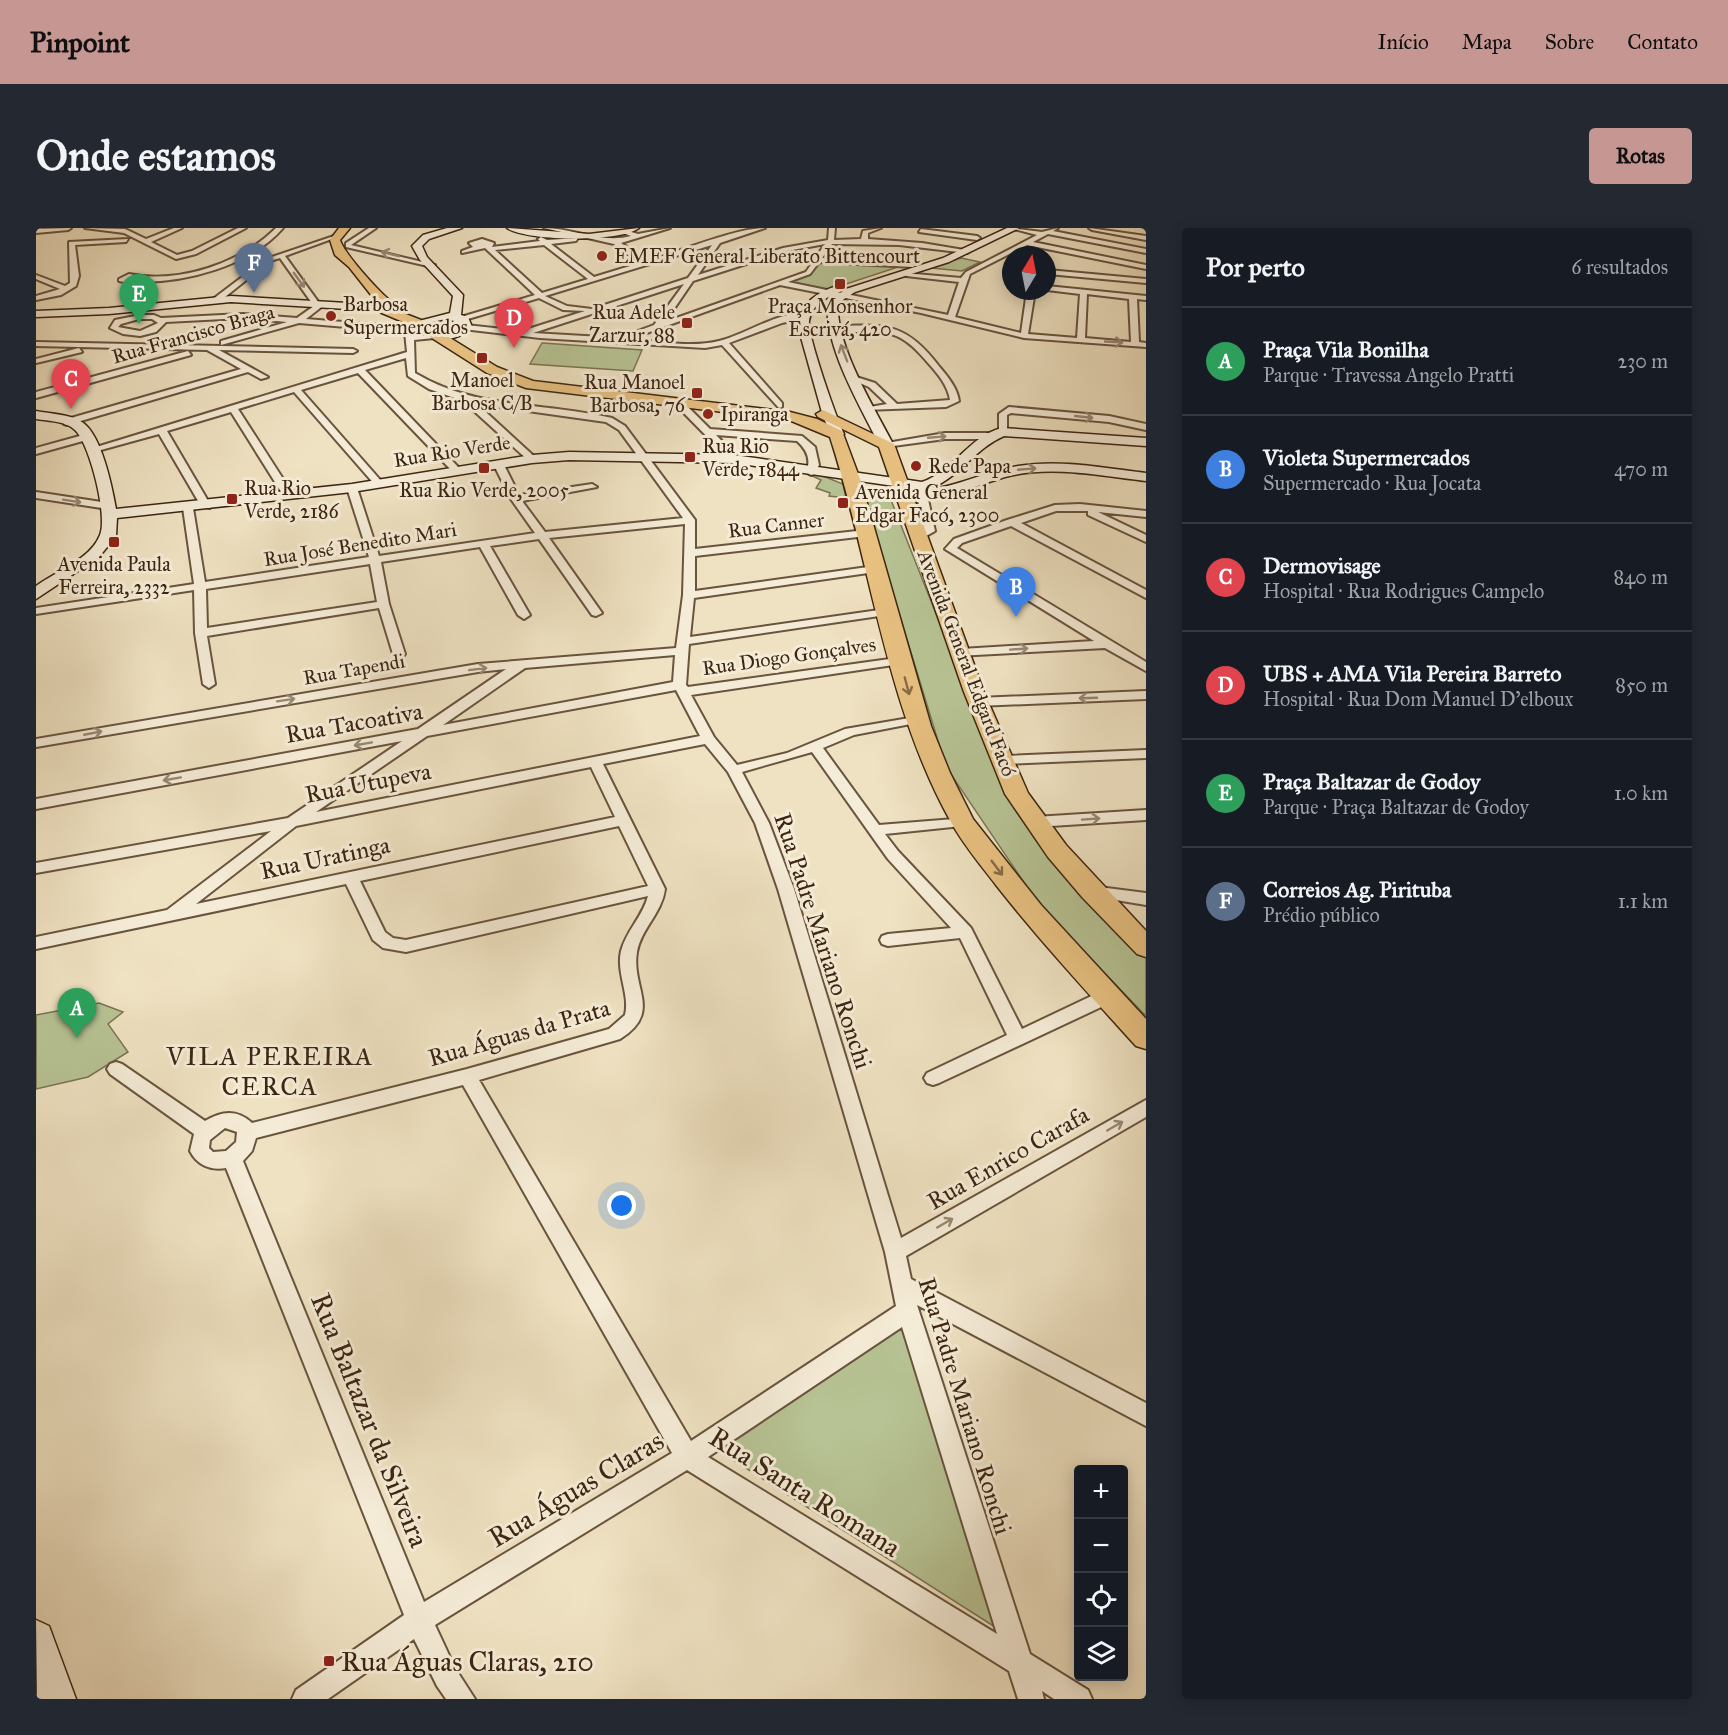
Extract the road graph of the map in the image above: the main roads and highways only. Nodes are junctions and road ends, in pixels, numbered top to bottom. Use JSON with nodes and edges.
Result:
{"nodes":[{"id":1,"x":457,"y":228,"type":"edge"},
{"id":2,"x":512,"y":228,"type":"edge"},
{"id":3,"x":1000,"y":228,"type":"edge"},
{"id":4,"x":1014,"y":228,"type":"edge"},
{"id":5,"x":545,"y":230,"type":"edge"},
{"id":6,"x":570,"y":232,"type":"edge"},
{"id":7,"x":632,"y":232,"type":"edge"},
{"id":8,"x":345,"y":237,"type":"edge"},
{"id":9,"x":910,"y":270,"type":"junction"},
{"id":10,"x":386,"y":308,"type":"junction"},
{"id":11,"x":36,"y":314,"type":"edge"},
{"id":12,"x":460,"y":324,"type":"junction"},
{"id":13,"x":419,"y":336,"type":"junction"},
{"id":14,"x":823,"y":393,"type":"junction"},
{"id":15,"x":797,"y":405,"type":"junction"},
{"id":16,"x":36,"y":415,"type":"edge"},
{"id":17,"x":830,"y":416,"type":"junction"},
{"id":18,"x":837,"y":434,"type":"junction"},
{"id":19,"x":1146,"y":442,"type":"edge"},
{"id":20,"x":886,"y":444,"type":"junction"},
{"id":21,"x":844,"y":452,"type":"junction"},
{"id":22,"x":1146,"y":477,"type":"edge"},
{"id":23,"x":853,"y":482,"type":"junction"},
{"id":24,"x":911,"y":486,"type":"junction"},
{"id":25,"x":109,"y":510,"type":"junction"},
{"id":26,"x":36,"y":594,"type":"edge"},
{"id":27,"x":1132,"y":906,"type":"edge"},
{"id":28,"x":1146,"y":947,"type":"edge"},
{"id":29,"x":1146,"y":1038,"type":"edge"},
{"id":30,"x":36,"y":1639,"type":"edge"},
{"id":31,"x":57,"y":1699,"type":"edge"}],
"edges":[{"from":1,"to":12,"type":"main road"},
{"from":2,"to":5,"type":"main road"},
{"from":3,"to":9,"type":"main road"},
{"from":4,"to":9,"type":"main road"},
{"from":5,"to":6,"type":"main road"},
{"from":6,"to":7,"type":"main road"},
{"from":8,"to":10,"type":"main road"},
{"from":9,"to":14,"type":"main road"},
{"from":20,"to":9,"type":"main road","one_way":true},
{"from":10,"to":11,"type":"main road"},
{"from":10,"to":13,"type":"main road"},
{"from":12,"to":13,"type":"main road"},
{"from":12,"to":13,"type":"main road"},
{"from":12,"to":15,"type":"main road"},
{"from":13,"to":18,"type":"main road"},
{"from":14,"to":15,"type":"main road"},
{"from":14,"to":17,"type":"main road"},
{"from":15,"to":17,"type":"main road"},
{"from":16,"to":25,"type":"main road"},
{"from":17,"to":18,"type":"main road"},
{"from":17,"to":20,"type":"main road"},
{"from":18,"to":21,"type":"main road"},
{"from":19,"to":24,"type":"main road"},
{"from":20,"to":24,"type":"main road","name":"Avenida General Edgard Facó"},
{"from":21,"to":23,"type":"main road"},
{"from":21,"to":24,"type":"main road"},
{"from":24,"to":22,"type":"main road","name":"Rua Rio Verde","one_way":true},
{"from":23,"to":24,"type":"main road","name":"Rua Rio Verde"},
{"from":23,"to":25,"type":"main road","name":"Rua Rio Verde"},
{"from":23,"to":29,"type":"main road","one_way":true},
{"from":24,"to":27,"type":"main road","name":"Avenida General Edgard Facó"},
{"from":25,"to":26,"type":"main road"},
{"from":27,"to":28,"type":"main road","name":"Avenida General Edgard Facó"},
{"from":30,"to":31,"type":"main road"}]}
